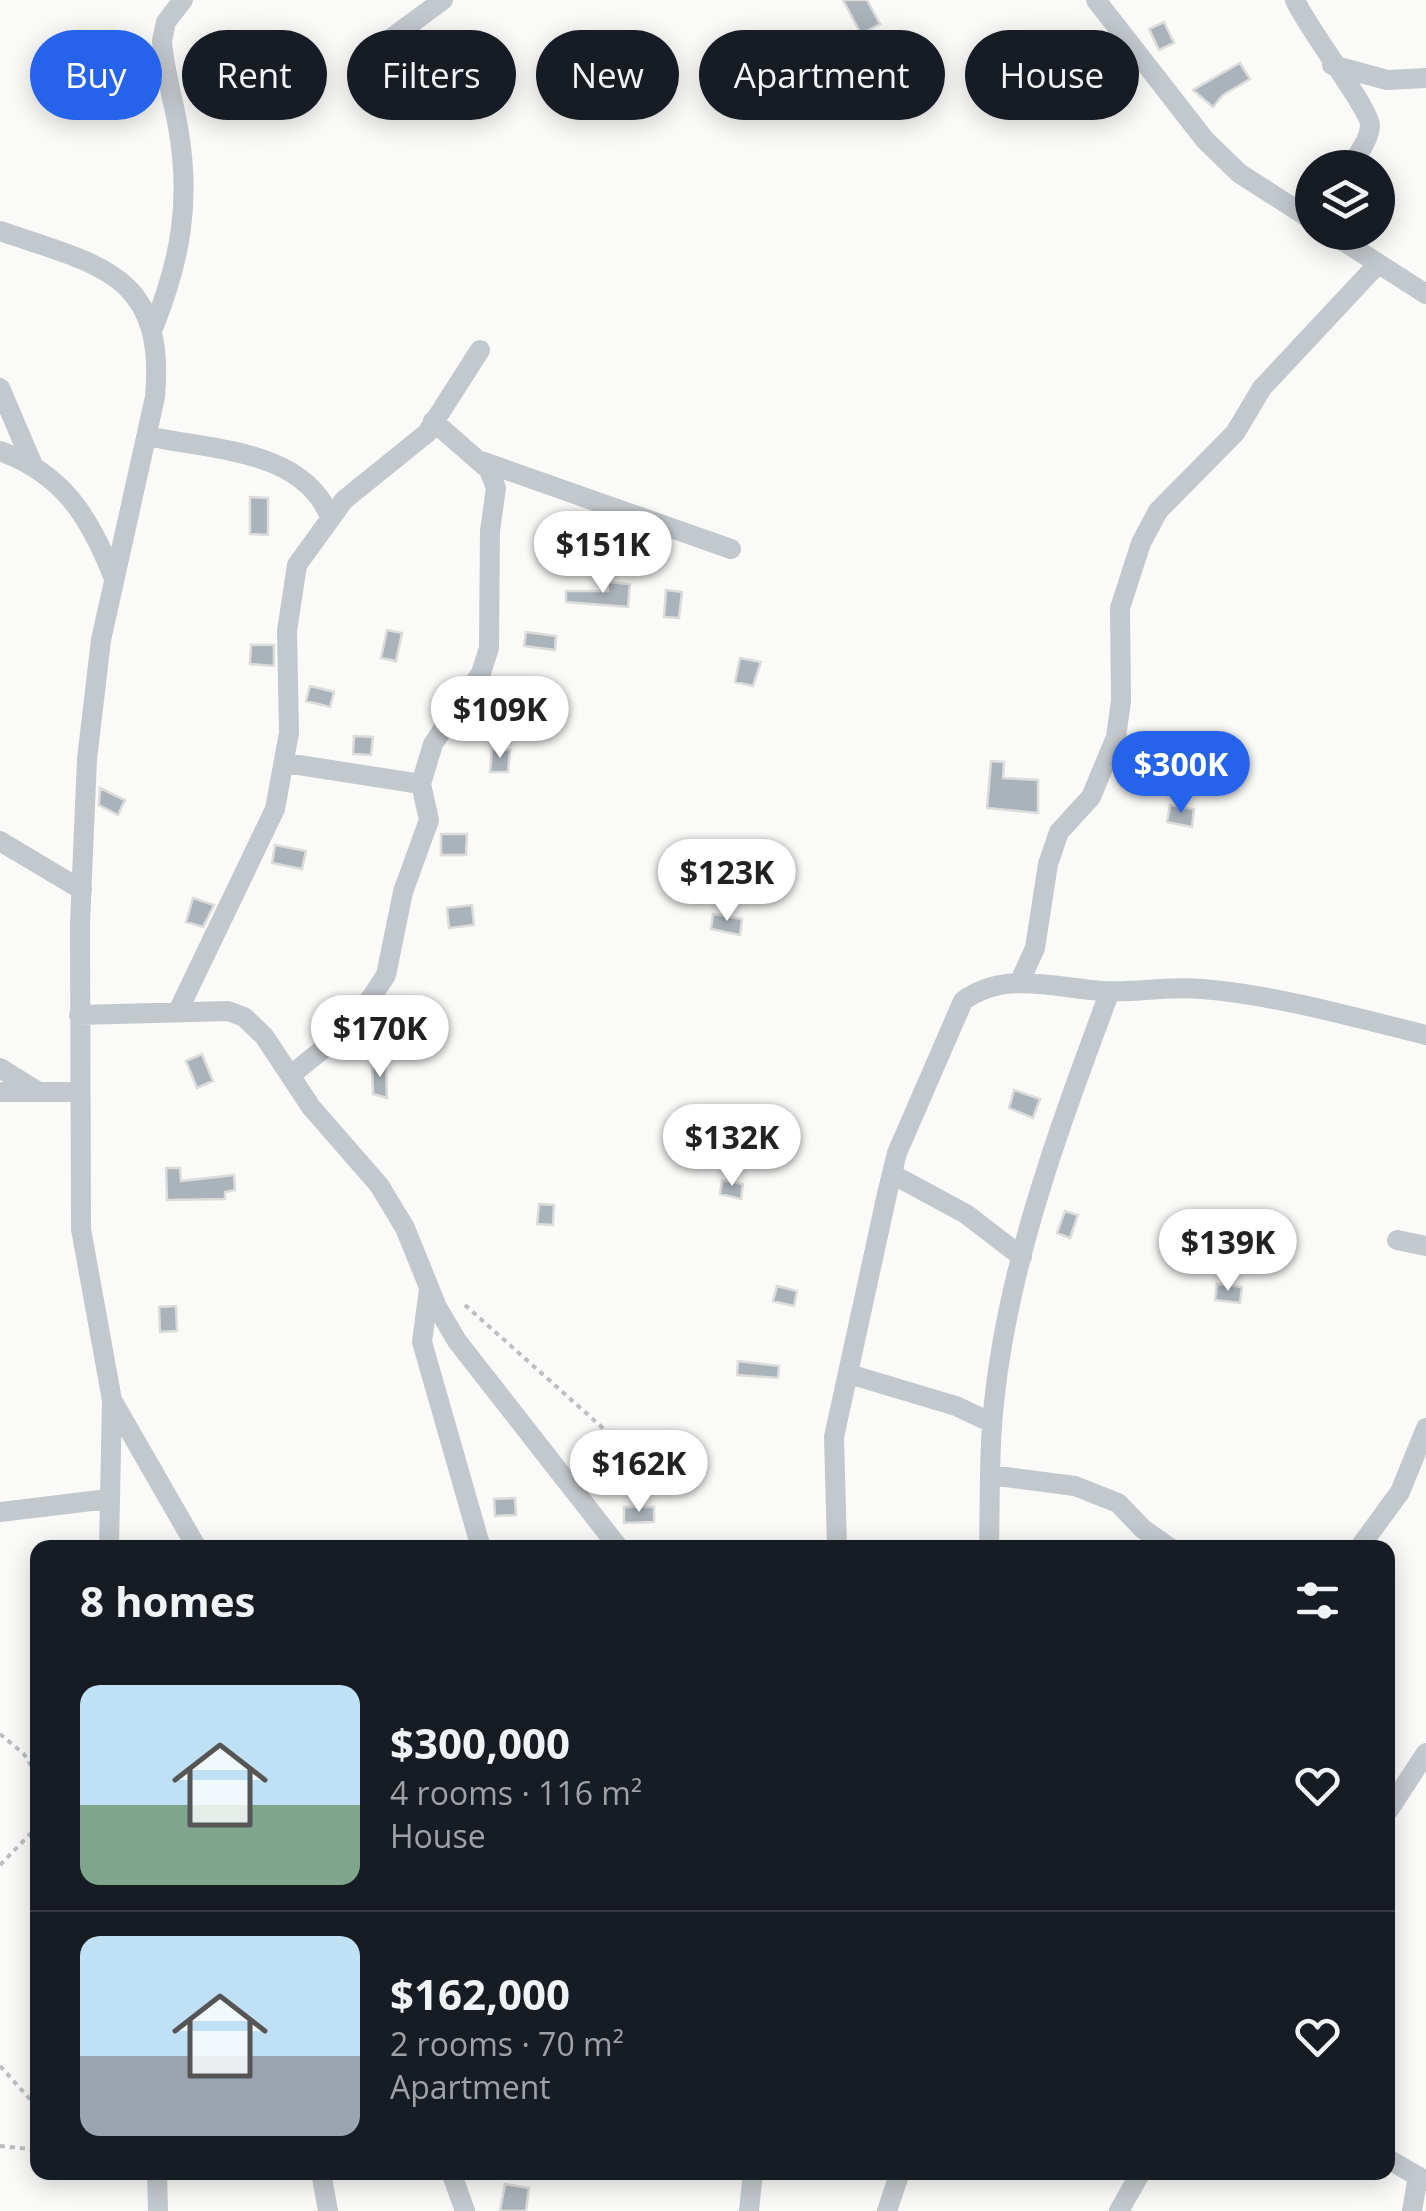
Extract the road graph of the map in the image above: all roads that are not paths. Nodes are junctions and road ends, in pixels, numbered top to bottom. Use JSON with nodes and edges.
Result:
{"nodes":[{"id":1,"x":183,"y":0,"type":"edge"},
{"id":2,"x":443,"y":0,"type":"edge"},
{"id":3,"x":1096,"y":0,"type":"edge"},
{"id":4,"x":1295,"y":0,"type":"edge"},
{"id":5,"x":402,"y":30,"type":"edge"},
{"id":6,"x":1332,"y":65,"type":"junction"},
{"id":7,"x":1426,"y":78,"type":"edge"},
{"id":8,"x":1360,"y":150,"type":"edge"},
{"id":9,"x":1295,"y":207,"type":"edge"},
{"id":10,"x":0,"y":231,"type":"edge"},
{"id":11,"x":1355,"y":250,"type":"edge"},
{"id":12,"x":1377,"y":265,"type":"junction"},
{"id":13,"x":1426,"y":294,"type":"edge"},
{"id":14,"x":154,"y":326,"type":"junction"},
{"id":15,"x":480,"y":350,"type":"dead end"},
{"id":16,"x":0,"y":388,"type":"edge"},
{"id":17,"x":433,"y":421,"type":"junction"},
{"id":18,"x":147,"y":436,"type":"junction"},
{"id":19,"x":0,"y":451,"type":"edge"},
{"id":20,"x":481,"y":462,"type":"junction"},
{"id":21,"x":32,"y":463,"type":"junction"},
{"id":22,"x":330,"y":517,"type":"junction"},
{"id":23,"x":731,"y":549,"type":"dead end"},
{"id":24,"x":114,"y":576,"type":"junction"},
{"id":25,"x":286,"y":763,"type":"junction"},
{"id":26,"x":422,"y":784,"type":"junction"},
{"id":27,"x":0,"y":842,"type":"edge"},
{"id":28,"x":82,"y":890,"type":"junction"},
{"id":29,"x":1020,"y":981,"type":"junction"},
{"id":30,"x":1110,"y":991,"type":"junction"},
{"id":31,"x":180,"y":1009,"type":"junction"},
{"id":32,"x":79,"y":1015,"type":"junction"},
{"id":33,"x":1426,"y":1035,"type":"edge"},
{"id":34,"x":0,"y":1068,"type":"edge"},
{"id":35,"x":292,"y":1075,"type":"junction"},
{"id":36,"x":0,"y":1092,"type":"edge"},
{"id":37,"x":39,"y":1092,"type":"junction"},
{"id":38,"x":78,"y":1092,"type":"junction"},
{"id":39,"x":892,"y":1174,"type":"junction"},
{"id":40,"x":1397,"y":1240,"type":"dead end"},
{"id":41,"x":1426,"y":1246,"type":"edge"},
{"id":42,"x":1022,"y":1257,"type":"junction"},
{"id":43,"x":429,"y":1287,"type":"junction"},
{"id":44,"x":849,"y":1374,"type":"junction"},
{"id":45,"x":112,"y":1400,"type":"junction"},
{"id":46,"x":992,"y":1423,"type":"junction"},
{"id":47,"x":1426,"y":1428,"type":"edge"},
{"id":48,"x":990,"y":1474,"type":"junction"},
{"id":49,"x":108,"y":1499,"type":"junction"},
{"id":50,"x":0,"y":1512,"type":"edge"},
{"id":51,"x":109,"y":1540,"type":"edge"},
{"id":52,"x":192,"y":1540,"type":"edge"},
{"id":53,"x":479,"y":1540,"type":"edge"},
{"id":54,"x":613,"y":1540,"type":"edge"},
{"id":55,"x":837,"y":1540,"type":"edge"},
{"id":56,"x":989,"y":1540,"type":"edge"},
{"id":57,"x":1158,"y":1540,"type":"edge"},
{"id":58,"x":1365,"y":1540,"type":"edge"},
{"id":59,"x":1426,"y":1752,"type":"edge"},
{"id":60,"x":1395,"y":1800,"type":"edge"},
{"id":61,"x":1395,"y":2163,"type":"edge"},
{"id":62,"x":1422,"y":2178,"type":"edge"},
{"id":63,"x":157,"y":2180,"type":"edge"},
{"id":64,"x":322,"y":2180,"type":"edge"},
{"id":65,"x":454,"y":2180,"type":"edge"},
{"id":66,"x":752,"y":2180,"type":"edge"},
{"id":67,"x":897,"y":2180,"type":"edge"},
{"id":68,"x":1136,"y":2180,"type":"edge"},
{"id":69,"x":158,"y":2211,"type":"edge"},
{"id":70,"x":328,"y":2211,"type":"edge"},
{"id":71,"x":464,"y":2211,"type":"edge"},
{"id":72,"x":748,"y":2211,"type":"edge"},
{"id":73,"x":887,"y":2211,"type":"edge"},
{"id":74,"x":1119,"y":2211,"type":"edge"},
{"id":75,"x":1412,"y":2211,"type":"edge"}],
"edges":[{"from":1,"to":14,"type":"street"},
{"from":2,"to":5,"type":"street"},
{"from":3,"to":9,"type":"street"},
{"from":4,"to":6,"type":"street"},
{"from":6,"to":7,"type":"street"},
{"from":6,"to":8,"type":"street"},
{"from":10,"to":14,"type":"street"},
{"from":11,"to":12,"type":"street"},
{"from":12,"to":13,"type":"street"},
{"from":12,"to":29,"type":"street"},
{"from":14,"to":18,"type":"street"},
{"from":15,"to":17,"type":"street"},
{"from":16,"to":21,"type":"street"},
{"from":17,"to":20,"type":"street"},
{"from":17,"to":22,"type":"street"},
{"from":18,"to":22,"type":"street"},
{"from":18,"to":24,"type":"street"},
{"from":19,"to":21,"type":"street"},
{"from":20,"to":23,"type":"street"},
{"from":20,"to":26,"type":"street"},
{"from":21,"to":24,"type":"street"},
{"from":22,"to":25,"type":"street"},
{"from":24,"to":28,"type":"street"},
{"from":25,"to":26,"type":"street"},
{"from":25,"to":31,"type":"street"},
{"from":26,"to":35,"type":"street"},
{"from":27,"to":28,"type":"street"},
{"from":28,"to":32,"type":"street"},
{"from":29,"to":30,"type":"street"},
{"from":29,"to":39,"type":"street"},
{"from":30,"to":33,"type":"street"},
{"from":30,"to":42,"type":"street"},
{"from":31,"to":32,"type":"street"},
{"from":31,"to":35,"type":"street"},
{"from":32,"to":38,"type":"street"},
{"from":34,"to":37,"type":"street"},
{"from":35,"to":43,"type":"street"},
{"from":36,"to":37,"type":"street"},
{"from":37,"to":38,"type":"street"},
{"from":38,"to":45,"type":"street"},
{"from":39,"to":42,"type":"street"},
{"from":39,"to":44,"type":"street"},
{"from":40,"to":41,"type":"street"},
{"from":42,"to":46,"type":"street"},
{"from":43,"to":53,"type":"street"},
{"from":43,"to":54,"type":"street"},
{"from":44,"to":46,"type":"street"},
{"from":44,"to":55,"type":"street"},
{"from":45,"to":49,"type":"street"},
{"from":45,"to":52,"type":"street"},
{"from":46,"to":48,"type":"street"},
{"from":47,"to":58,"type":"street"},
{"from":48,"to":56,"type":"street"},
{"from":48,"to":57,"type":"street"},
{"from":49,"to":50,"type":"street"},
{"from":49,"to":51,"type":"street"},
{"from":59,"to":60,"type":"street"},
{"from":61,"to":62,"type":"street"},
{"from":62,"to":75,"type":"street"},
{"from":63,"to":69,"type":"street"},
{"from":64,"to":70,"type":"street"},
{"from":65,"to":71,"type":"street"},
{"from":66,"to":72,"type":"street"},
{"from":67,"to":73,"type":"street"},
{"from":68,"to":74,"type":"street"}]}
